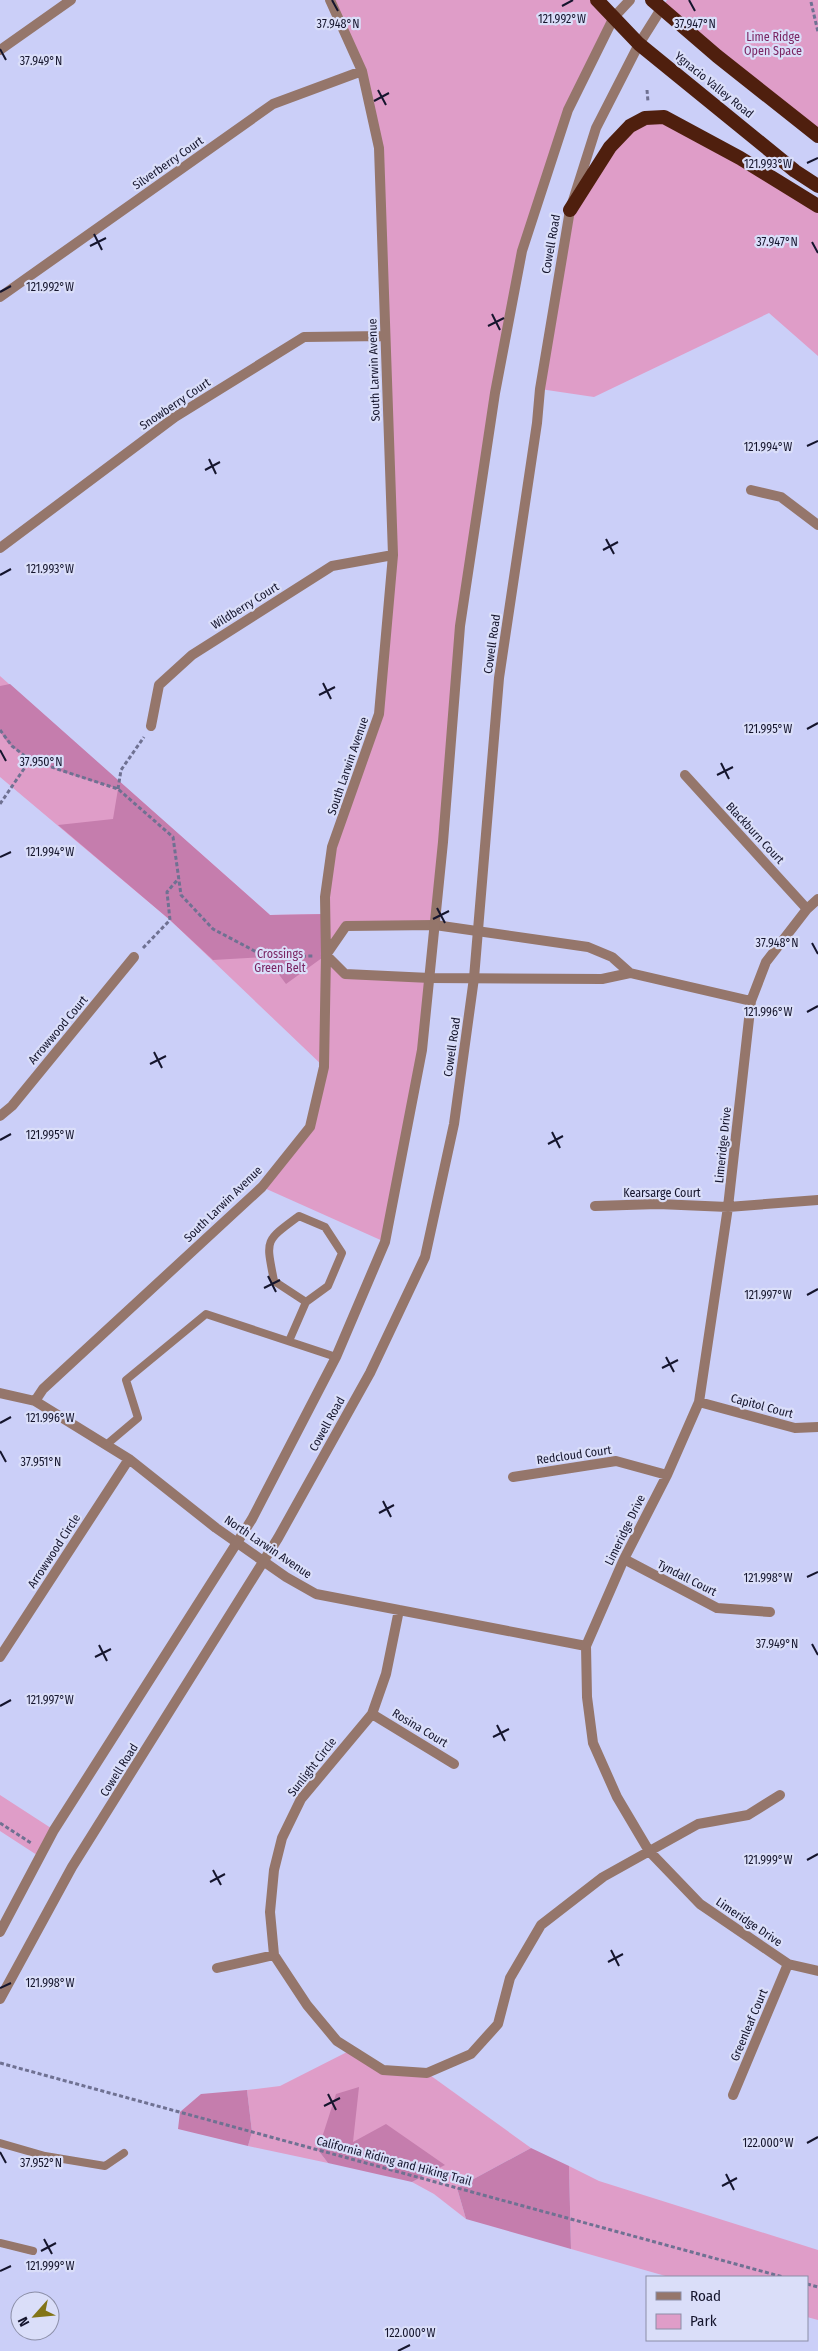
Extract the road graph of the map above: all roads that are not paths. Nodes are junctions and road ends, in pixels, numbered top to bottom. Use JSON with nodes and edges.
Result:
{"nodes":[{"id":1,"x":71,"y":0,"type":"edge"},
{"id":2,"x":330,"y":0,"type":"edge"},
{"id":3,"x":597,"y":0,"type":"edge"},
{"id":4,"x":630,"y":0,"type":"edge"},
{"id":5,"x":660,"y":3,"type":"edge"},
{"id":6,"x":614,"y":17,"type":"junction"},
{"id":7,"x":639,"y":44,"type":"junction"},
{"id":8,"x":0,"y":50,"type":"edge"},
{"id":9,"x":362,"y":71,"type":"junction"},
{"id":10,"x":818,"y":136,"type":"edge"},
{"id":11,"x":818,"y":186,"type":"edge"},
{"id":12,"x":818,"y":206,"type":"edge"},
{"id":13,"x":570,"y":210,"type":"junction"},
{"id":14,"x":0,"y":297,"type":"edge"},
{"id":15,"x":385,"y":336,"type":"junction"},
{"id":16,"x":751,"y":490,"type":"dead end"},
{"id":17,"x":818,"y":525,"type":"edge"},
{"id":18,"x":0,"y":548,"type":"edge"},
{"id":19,"x":394,"y":555,"type":"junction"},
{"id":20,"x":151,"y":726,"type":"road end"},
{"id":21,"x":685,"y":775,"type":"dead end"},
{"id":22,"x":818,"y":899,"type":"edge"},
{"id":23,"x":807,"y":908,"type":"junction"},
{"id":24,"x":435,"y":925,"type":"junction"},
{"id":25,"x":478,"y":932,"type":"junction"},
{"id":26,"x":326,"y":955,"type":"junction"},
{"id":27,"x":134,"y":957,"type":"road end"},
{"id":28,"x":630,"y":973,"type":"junction"},
{"id":29,"x":430,"y":978,"type":"junction"},
{"id":30,"x":474,"y":978,"type":"junction"},
{"id":31,"x":751,"y":1001,"type":"junction"},
{"id":32,"x":0,"y":1116,"type":"edge"},
{"id":33,"x":818,"y":1200,"type":"edge"},
{"id":34,"x":595,"y":1206,"type":"dead end"},
{"id":35,"x":728,"y":1207,"type":"junction"},
{"id":36,"x":306,"y":1302,"type":"junction"},
{"id":37,"x":289,"y":1341,"type":"junction"},
{"id":38,"x":336,"y":1357,"type":"junction"},
{"id":39,"x":0,"y":1393,"type":"edge"},
{"id":40,"x":35,"y":1401,"type":"junction"},
{"id":41,"x":699,"y":1402,"type":"junction"},
{"id":42,"x":818,"y":1427,"type":"edge"},
{"id":43,"x":106,"y":1445,"type":"junction"},
{"id":44,"x":129,"y":1459,"type":"junction"},
{"id":45,"x":667,"y":1475,"type":"junction"},
{"id":46,"x":513,"y":1477,"type":"dead end"},
{"id":47,"x":237,"y":1543,"type":"junction"},
{"id":48,"x":624,"y":1559,"type":"junction"},
{"id":49,"x":264,"y":1561,"type":"junction"},
{"id":50,"x":399,"y":1610,"type":"junction"},
{"id":51,"x":770,"y":1612,"type":"dead end"},
{"id":52,"x":586,"y":1646,"type":"junction"},
{"id":53,"x":0,"y":1657,"type":"edge"},
{"id":54,"x":372,"y":1714,"type":"junction"},
{"id":55,"x":454,"y":1764,"type":"dead end"},
{"id":56,"x":780,"y":1795,"type":"dead end"},
{"id":57,"x":649,"y":1851,"type":"junction"},
{"id":58,"x":0,"y":1932,"type":"edge"},
{"id":59,"x":274,"y":1955,"type":"junction"},
{"id":60,"x":788,"y":1964,"type":"junction"},
{"id":61,"x":217,"y":1968,"type":"dead end"},
{"id":62,"x":818,"y":1971,"type":"edge"},
{"id":63,"x":0,"y":2000,"type":"edge"},
{"id":64,"x":733,"y":2095,"type":"dead end"},
{"id":65,"x":0,"y":2142,"type":"edge"},
{"id":66,"x":124,"y":2153,"type":"dead end"},
{"id":67,"x":0,"y":2242,"type":"edge"},
{"id":68,"x":32,"y":2251,"type":"dead end"}],
"edges":[{"from":1,"to":8,"type":"street"},
{"from":2,"to":9,"type":"street","name":"South Larwin Avenue"},
{"from":3,"to":6,"type":"highway","name":"Ygnacio Valley Road"},
{"from":4,"to":6,"type":"street","name":"Cowell Road"},
{"from":5,"to":7,"type":"street","name":"Cowell Road"},
{"from":5,"to":10,"type":"highway","name":"Ygnacio Valley Road"},
{"from":6,"to":7,"type":"highway","name":"Ygnacio Valley Road"},
{"from":6,"to":24,"type":"street","name":"Cowell Road"},
{"from":7,"to":11,"type":"highway","name":"Ygnacio Valley Road"},
{"from":7,"to":13,"type":"street","name":"Cowell Road"},
{"from":9,"to":14,"type":"street","name":"Silverberry Court"},
{"from":9,"to":15,"type":"street","name":"South Larwin Avenue"},
{"from":12,"to":13,"type":"highway"},
{"from":13,"to":25,"type":"street","name":"Cowell Road"},
{"from":15,"to":18,"type":"street","name":"Snowberry Court"},
{"from":15,"to":19,"type":"street","name":"South Larwin Avenue"},
{"from":16,"to":17,"type":"street"},
{"from":19,"to":20,"type":"street","name":"Wildberry Court"},
{"from":19,"to":26,"type":"street","name":"South Larwin Avenue"},
{"from":21,"to":23,"type":"street","name":"Blackburn Court"},
{"from":22,"to":23,"type":"street","name":"Limeridge Drive"},
{"from":23,"to":31,"type":"street","name":"Limeridge Drive"},
{"from":24,"to":25,"type":"street"},
{"from":24,"to":26,"type":"street"},
{"from":24,"to":29,"type":"street","name":"Cowell Road"},
{"from":25,"to":28,"type":"street"},
{"from":25,"to":30,"type":"street","name":"Cowell Road"},
{"from":26,"to":29,"type":"street"},
{"from":26,"to":40,"type":"street","name":"South Larwin Avenue"},
{"from":27,"to":32,"type":"street","name":"Arrowwood Court"},
{"from":28,"to":30,"type":"street"},
{"from":28,"to":31,"type":"street"},
{"from":29,"to":30,"type":"street"},
{"from":29,"to":38,"type":"street","name":"Cowell Road"},
{"from":30,"to":49,"type":"street","name":"Cowell Road"},
{"from":31,"to":35,"type":"street","name":"Limeridge Drive"},
{"from":33,"to":35,"type":"street","name":"Kearsarge Court"},
{"from":34,"to":35,"type":"street","name":"Kearsarge Court"},
{"from":35,"to":41,"type":"street","name":"Limeridge Drive"},
{"from":36,"to":36,"type":"lane"},
{"from":36,"to":37,"type":"lane"},
{"from":37,"to":38,"type":"lane"},
{"from":37,"to":43,"type":"lane"},
{"from":38,"to":47,"type":"street","name":"Cowell Road"},
{"from":39,"to":40,"type":"street","name":"North Larwin Avenue"},
{"from":40,"to":43,"type":"street","name":"North Larwin Avenue"},
{"from":41,"to":42,"type":"street","name":"Capitol Court"},
{"from":41,"to":45,"type":"street","name":"Limeridge Drive"},
{"from":43,"to":44,"type":"street","name":"North Larwin Avenue"},
{"from":44,"to":47,"type":"street","name":"North Larwin Avenue"},
{"from":44,"to":53,"type":"street","name":"Arrowwood Circle"},
{"from":45,"to":46,"type":"street","name":"Redcloud Court"},
{"from":45,"to":48,"type":"street","name":"Limeridge Drive"},
{"from":47,"to":49,"type":"street","name":"North Larwin Avenue"},
{"from":47,"to":58,"type":"street","name":"Cowell Road"},
{"from":48,"to":51,"type":"street","name":"Tyndall Court"},
{"from":48,"to":52,"type":"street","name":"Limeridge Drive"},
{"from":49,"to":50,"type":"street","name":"North Larwin Avenue"},
{"from":49,"to":63,"type":"street","name":"Cowell Road"},
{"from":50,"to":52,"type":"street","name":"North Larwin Avenue"},
{"from":50,"to":54,"type":"street","name":"Sunlight Circle"},
{"from":52,"to":57,"type":"street","name":"Limeridge Drive"},
{"from":54,"to":55,"type":"street","name":"Rosina Court"},
{"from":54,"to":59,"type":"street","name":"Sunlight Circle"},
{"from":56,"to":57,"type":"street","name":"Sunlight Circle"},
{"from":57,"to":59,"type":"street","name":"Sunlight Circle"},
{"from":57,"to":60,"type":"street","name":"Limeridge Drive"},
{"from":59,"to":61,"type":"street"},
{"from":60,"to":62,"type":"street","name":"Limeridge Drive"},
{"from":60,"to":64,"type":"street","name":"Greenleaf Court"},
{"from":65,"to":66,"type":"lane"},
{"from":67,"to":68,"type":"lane"}]}
